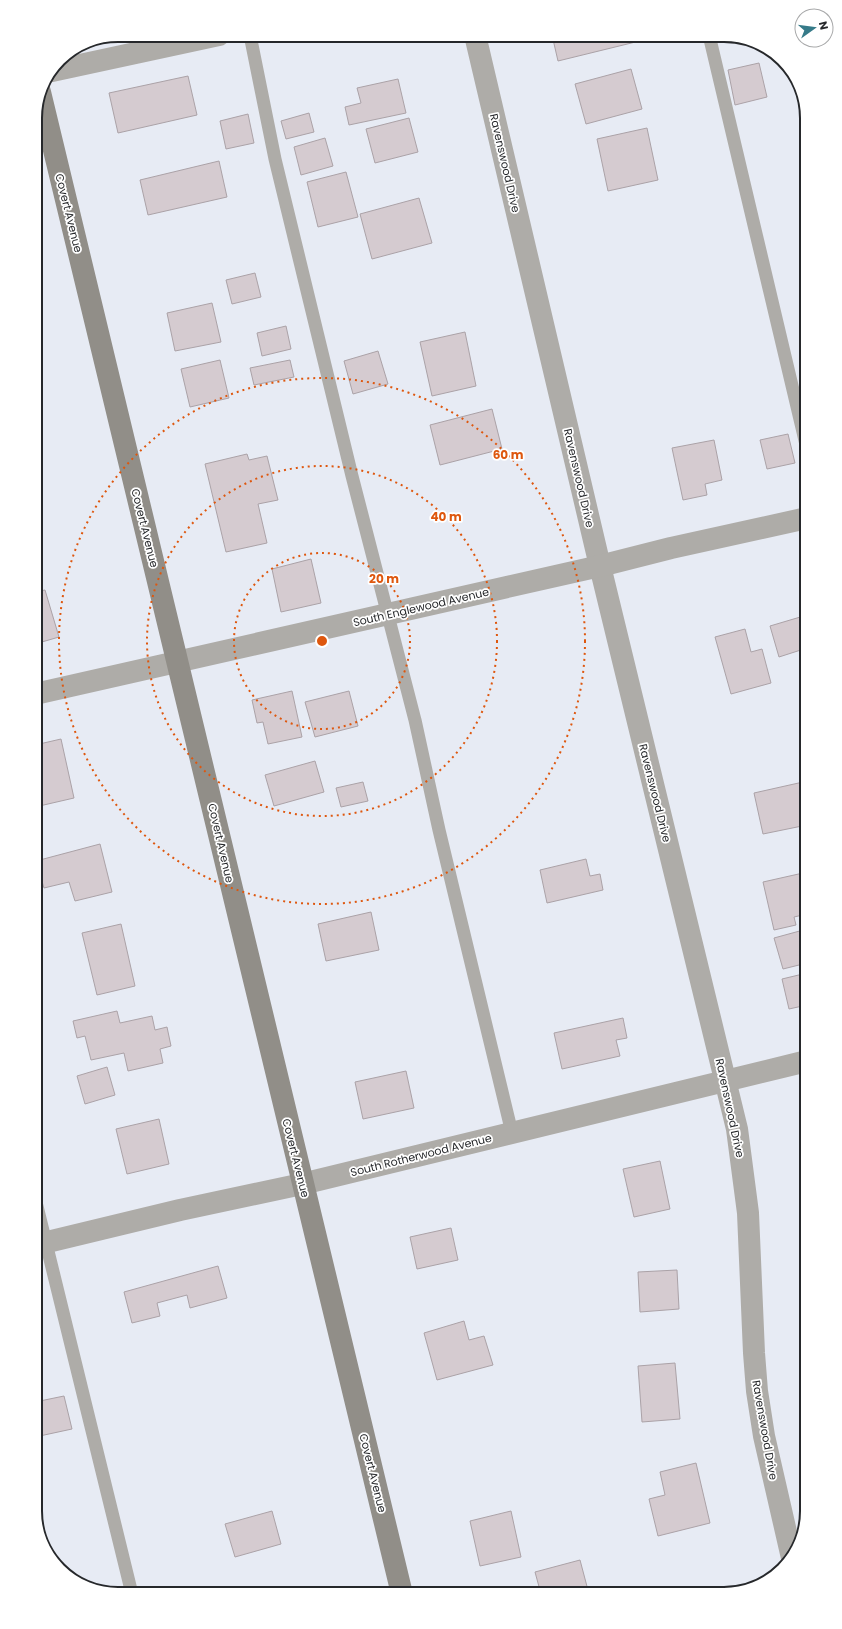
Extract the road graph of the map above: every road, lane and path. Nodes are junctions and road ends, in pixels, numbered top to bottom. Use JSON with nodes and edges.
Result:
{"nodes":[{"id":1,"x":186,"y":42,"type":"edge"},
{"id":2,"x":251,"y":42,"type":"edge"},
{"id":3,"x":476,"y":42,"type":"edge"},
{"id":4,"x":711,"y":42,"type":"edge"},
{"id":5,"x":61,"y":68,"type":"edge"},
{"id":6,"x":43,"y":104,"type":"edge"},
{"id":7,"x":800,"y":419,"type":"edge"},
{"id":8,"x":800,"y":520,"type":"edge"},
{"id":9,"x":600,"y":566,"type":"junction"},
{"id":10,"x":389,"y":614,"type":"junction"},
{"id":11,"x":177,"y":662,"type":"junction"},
{"id":12,"x":42,"y":692,"type":"edge"},
{"id":13,"x":800,"y":1063,"type":"edge"},
{"id":14,"x":725,"y":1081,"type":"junction"},
{"id":15,"x":512,"y":1133,"type":"junction"},
{"id":16,"x":302,"y":1184,"type":"junction"},
{"id":17,"x":42,"y":1244,"type":"edge"},
{"id":18,"x":42,"y":1252,"type":"edge"},
{"id":19,"x":790,"y":1548,"type":"edge"},
{"id":20,"x":130,"y":1587,"type":"edge"},
{"id":21,"x":400,"y":1587,"type":"edge"}],
"edges":[{"from":1,"to":5,"type":"street"},
{"from":2,"to":10,"type":"lane"},
{"from":3,"to":9,"type":"street","name":"Ravenswood Drive"},
{"from":4,"to":7,"type":"lane"},
{"from":6,"to":11,"type":"main road","name":"Covert Avenue"},
{"from":8,"to":9,"type":"street","name":"South Englewood Avenue"},
{"from":9,"to":10,"type":"street","name":"South Englewood Avenue"},
{"from":9,"to":14,"type":"street","name":"Ravenswood Drive"},
{"from":10,"to":11,"type":"street","name":"South Englewood Avenue"},
{"from":10,"to":15,"type":"lane"},
{"from":11,"to":12,"type":"street","name":"South Englewood Avenue"},
{"from":11,"to":16,"type":"main road","name":"Covert Avenue"},
{"from":13,"to":14,"type":"street","name":"South Rotherwood Avenue"},
{"from":14,"to":15,"type":"street","name":"South Rotherwood Avenue"},
{"from":14,"to":19,"type":"street","name":"Ravenswood Drive"},
{"from":15,"to":16,"type":"street","name":"South Rotherwood Avenue"},
{"from":16,"to":17,"type":"street","name":"South Rotherwood Avenue"},
{"from":16,"to":21,"type":"main road","name":"Covert Avenue"},
{"from":18,"to":20,"type":"lane"}]}
